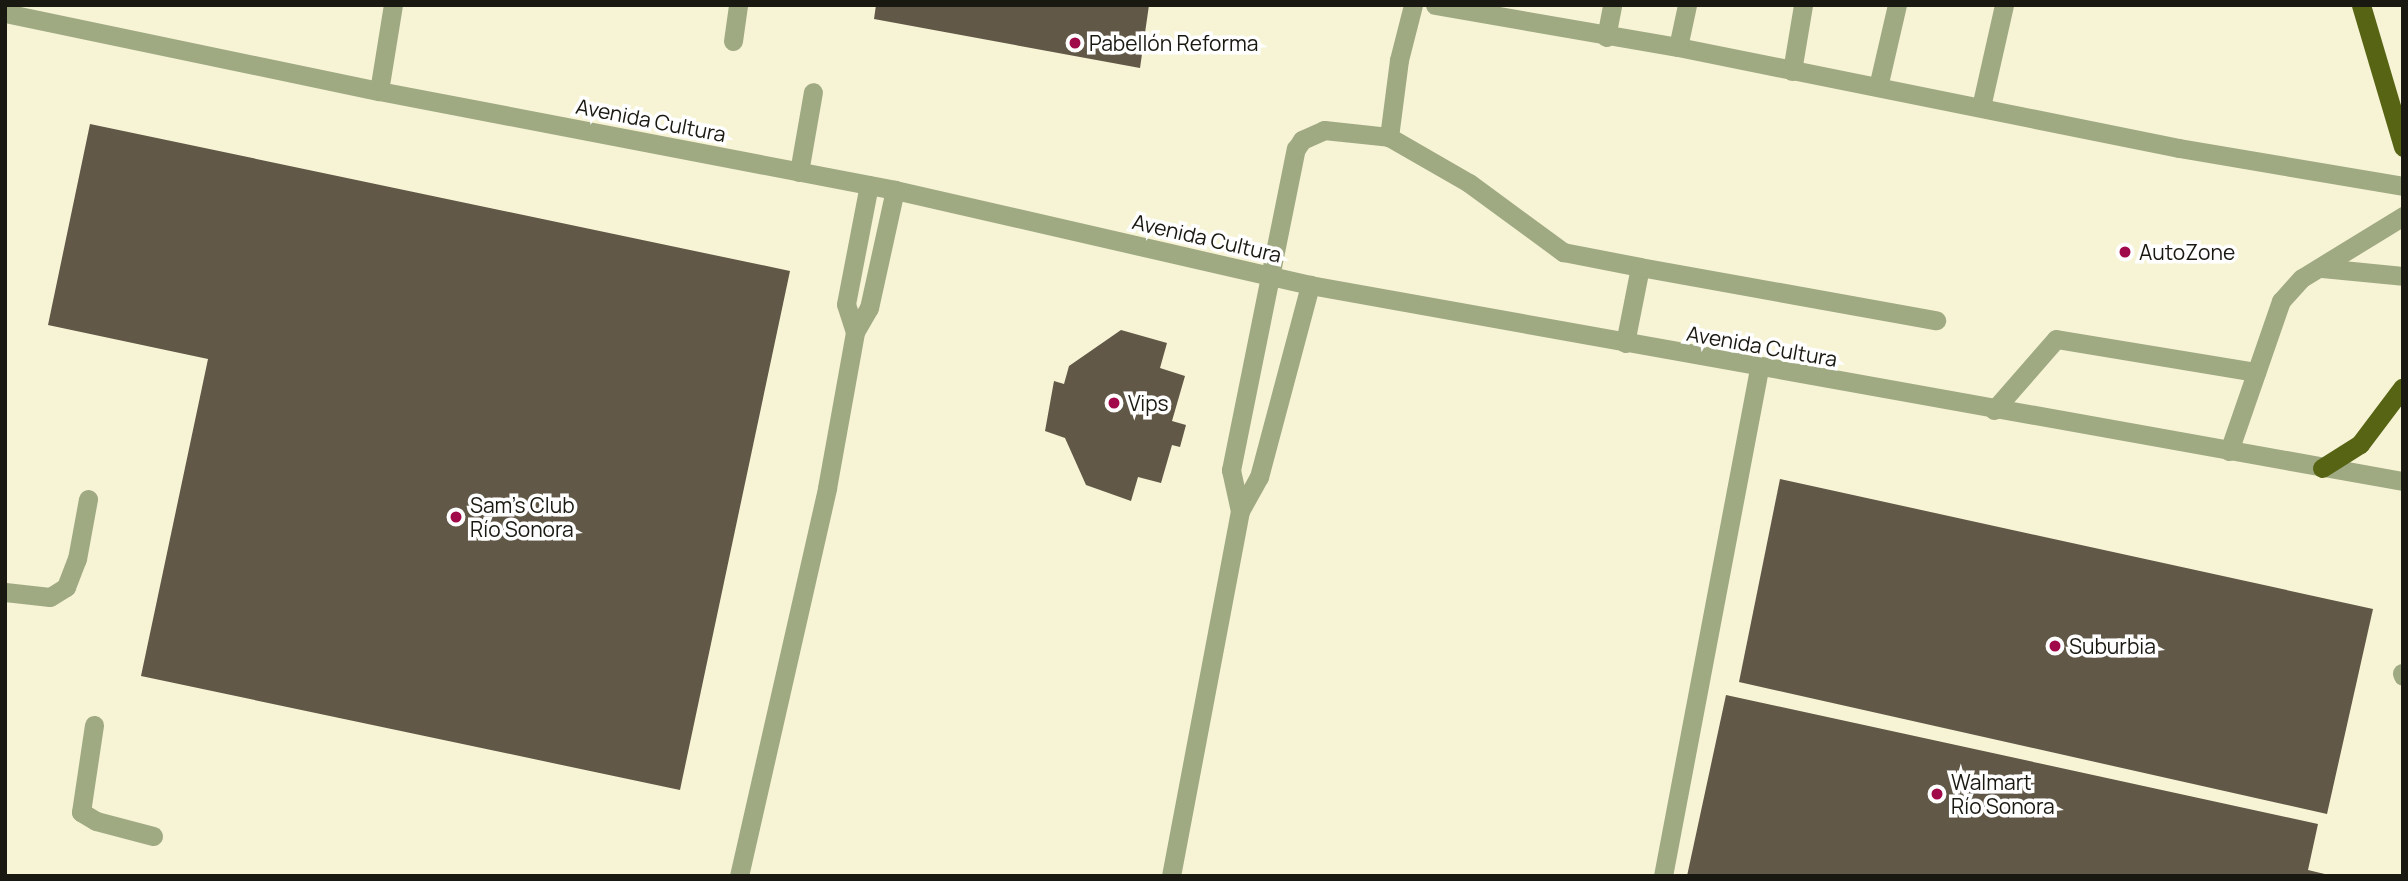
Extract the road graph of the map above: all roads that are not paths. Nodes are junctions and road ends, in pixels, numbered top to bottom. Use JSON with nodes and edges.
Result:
{"nodes":[{"id":1,"x":393,"y":5,"type":"edge"},
{"id":2,"x":738,"y":5,"type":"edge"},
{"id":3,"x":1413,"y":5,"type":"edge"},
{"id":4,"x":1435,"y":5,"type":"edge"},
{"id":5,"x":1612,"y":5,"type":"edge"},
{"id":6,"x":1687,"y":5,"type":"edge"},
{"id":7,"x":1803,"y":5,"type":"edge"},
{"id":8,"x":1898,"y":5,"type":"edge"},
{"id":9,"x":2004,"y":5,"type":"edge"},
{"id":10,"x":2361,"y":5,"type":"edge"},
{"id":11,"x":5,"y":13,"type":"edge"},
{"id":12,"x":1606,"y":37,"type":"junction"},
{"id":13,"x":733,"y":41,"type":"dead end"},
{"id":14,"x":1678,"y":47,"type":"junction"},
{"id":15,"x":1792,"y":71,"type":"junction"},
{"id":16,"x":1878,"y":87,"type":"junction"},
{"id":17,"x":379,"y":91,"type":"junction"},
{"id":18,"x":813,"y":92,"type":"dead end"},
{"id":19,"x":1981,"y":107,"type":"junction"},
{"id":20,"x":1389,"y":137,"type":"junction"},
{"id":21,"x":2403,"y":146,"type":"edge"},
{"id":22,"x":799,"y":172,"type":"junction"},
{"id":23,"x":869,"y":185,"type":"junction"},
{"id":24,"x":2403,"y":186,"type":"edge"},
{"id":25,"x":895,"y":190,"type":"junction"},
{"id":26,"x":2403,"y":216,"type":"edge"},
{"id":27,"x":1640,"y":267,"type":"junction"},
{"id":28,"x":2322,"y":268,"type":"junction"},
{"id":29,"x":2403,"y":276,"type":"edge"},
{"id":30,"x":1273,"y":277,"type":"junction"},
{"id":31,"x":1310,"y":285,"type":"junction"},
{"id":32,"x":1936,"y":320,"type":"dead end"},
{"id":33,"x":855,"y":332,"type":"junction"},
{"id":34,"x":1625,"y":343,"type":"junction"},
{"id":35,"x":1759,"y":369,"type":"junction"},
{"id":36,"x":2256,"y":372,"type":"junction"},
{"id":37,"x":2403,"y":387,"type":"edge"},
{"id":38,"x":1994,"y":410,"type":"junction"},
{"id":39,"x":2228,"y":451,"type":"junction"},
{"id":40,"x":2322,"y":468,"type":"junction"},
{"id":41,"x":2403,"y":481,"type":"edge"},
{"id":42,"x":88,"y":499,"type":"dead end"},
{"id":43,"x":1240,"y":511,"type":"junction"},
{"id":44,"x":5,"y":592,"type":"edge"},
{"id":45,"x":94,"y":725,"type":"dead end"},
{"id":46,"x":153,"y":836,"type":"dead end"},
{"id":47,"x":739,"y":876,"type":"edge"},
{"id":48,"x":1171,"y":876,"type":"edge"},
{"id":49,"x":1663,"y":876,"type":"edge"}],
"edges":[{"from":1,"to":17,"type":"street"},
{"from":2,"to":13,"type":"street"},
{"from":3,"to":20,"type":"street"},
{"from":4,"to":12,"type":"street"},
{"from":5,"to":12,"type":"street"},
{"from":6,"to":14,"type":"street"},
{"from":7,"to":15,"type":"street"},
{"from":8,"to":16,"type":"street"},
{"from":9,"to":19,"type":"street"},
{"from":10,"to":21,"type":"main road"},
{"from":11,"to":17,"type":"street","name":"Avenida Cultura"},
{"from":12,"to":14,"type":"street"},
{"from":14,"to":15,"type":"street"},
{"from":15,"to":16,"type":"street"},
{"from":16,"to":19,"type":"street"},
{"from":17,"to":22,"type":"street","name":"Avenida Cultura"},
{"from":18,"to":22,"type":"street"},
{"from":19,"to":24,"type":"street"},
{"from":20,"to":27,"type":"street"},
{"from":20,"to":30,"type":"street"},
{"from":22,"to":23,"type":"street","name":"Avenida Cultura"},
{"from":23,"to":25,"type":"street","name":"Avenida Cultura"},
{"from":23,"to":33,"type":"street"},
{"from":25,"to":30,"type":"street","name":"Avenida Cultura"},
{"from":25,"to":33,"type":"street"},
{"from":26,"to":28,"type":"street"},
{"from":27,"to":32,"type":"street"},
{"from":27,"to":34,"type":"street"},
{"from":28,"to":29,"type":"street"},
{"from":28,"to":36,"type":"street"},
{"from":30,"to":31,"type":"street","name":"Avenida Cultura"},
{"from":30,"to":43,"type":"street"},
{"from":31,"to":34,"type":"street","name":"Avenida Cultura"},
{"from":31,"to":43,"type":"street"},
{"from":33,"to":47,"type":"street"},
{"from":34,"to":35,"type":"street","name":"Avenida Cultura"},
{"from":35,"to":38,"type":"street","name":"Avenida Cultura"},
{"from":35,"to":49,"type":"street"},
{"from":36,"to":38,"type":"street"},
{"from":36,"to":39,"type":"street"},
{"from":37,"to":40,"type":"main road"},
{"from":38,"to":39,"type":"street","name":"Avenida Cultura"},
{"from":39,"to":40,"type":"street","name":"Avenida Cultura"},
{"from":40,"to":41,"type":"street","name":"Avenida Cultura"},
{"from":42,"to":44,"type":"street"},
{"from":43,"to":48,"type":"street"},
{"from":45,"to":46,"type":"street"}]}
